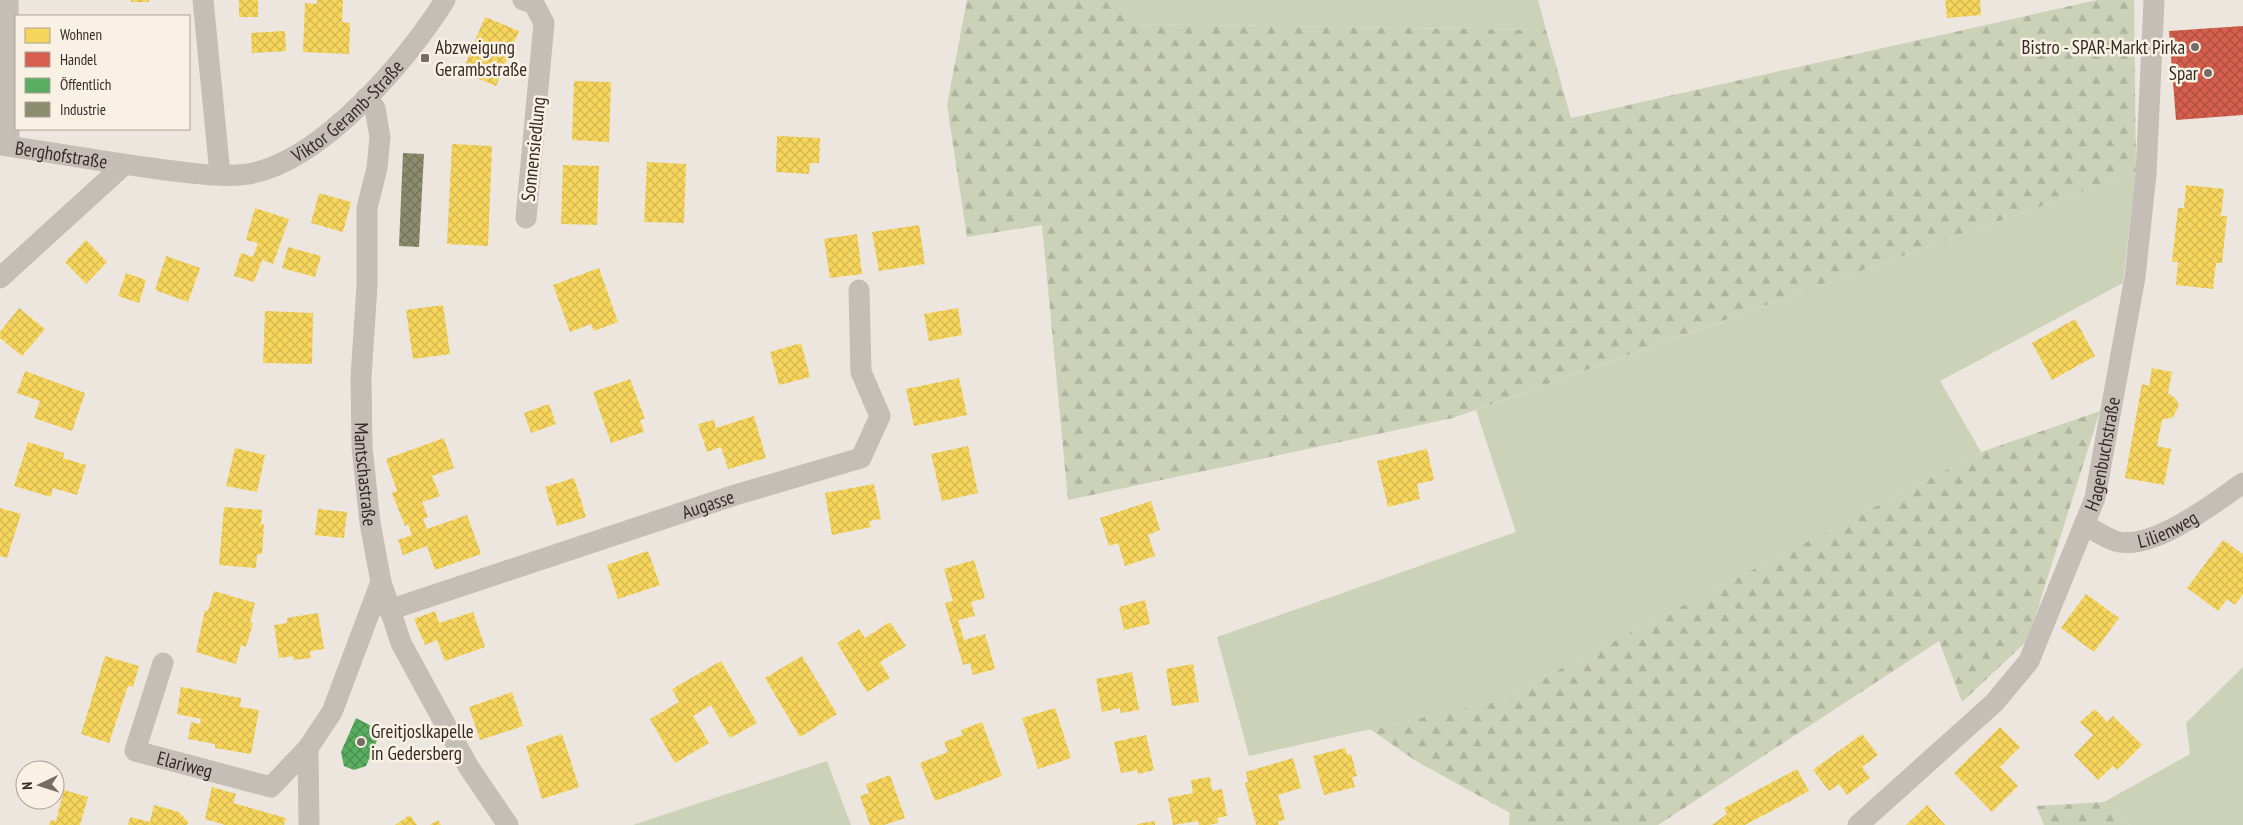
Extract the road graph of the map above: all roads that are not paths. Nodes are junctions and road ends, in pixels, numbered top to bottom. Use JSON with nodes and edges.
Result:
{"nodes":[{"id":1,"x":8,"y":0,"type":"edge"},
{"id":2,"x":203,"y":0,"type":"edge"},
{"id":3,"x":444,"y":0,"type":"edge"},
{"id":4,"x":523,"y":0,"type":"edge"},
{"id":5,"x":2154,"y":0,"type":"edge"},
{"id":6,"x":366,"y":98,"type":"junction"},
{"id":7,"x":5,"y":146,"type":"edge"},
{"id":8,"x":124,"y":165,"type":"junction"},
{"id":9,"x":220,"y":174,"type":"junction"},
{"id":10,"x":526,"y":218,"type":"dead end"},
{"id":11,"x":0,"y":278,"type":"edge"},
{"id":12,"x":859,"y":290,"type":"dead end"},
{"id":13,"x":2243,"y":483,"type":"edge"},
{"id":14,"x":2084,"y":525,"type":"junction"},
{"id":15,"x":382,"y":582,"type":"junction"},
{"id":16,"x":389,"y":610,"type":"junction"},
{"id":17,"x":163,"y":663,"type":"dead end"},
{"id":18,"x":308,"y":748,"type":"junction"},
{"id":19,"x":309,"y":825,"type":"edge"},
{"id":20,"x":508,"y":825,"type":"edge"},
{"id":21,"x":1858,"y":825,"type":"edge"}],
"edges":[{"from":1,"to":7,"type":"street"},
{"from":2,"to":9,"type":"street"},
{"from":3,"to":6,"type":"street","name":"Viktor Geramb-Straße"},
{"from":4,"to":10,"type":"street","name":"Sonnensiedlung"},
{"from":5,"to":14,"type":"street","name":"Hagenbuchstraße"},
{"from":6,"to":9,"type":"street","name":"Viktor Geramb-Straße"},
{"from":6,"to":15,"type":"street","name":"Mantschastraße"},
{"from":7,"to":8,"type":"street","name":"Berghofstraße"},
{"from":8,"to":9,"type":"street","name":"Viktor Geramb-Straße"},
{"from":8,"to":11,"type":"street"},
{"from":12,"to":16,"type":"street","name":"Augasse"},
{"from":13,"to":14,"type":"street","name":"Lilienweg"},
{"from":14,"to":21,"type":"street","name":"Hagenbuchstraße"},
{"from":15,"to":16,"type":"street","name":"Mantschastraße"},
{"from":15,"to":18,"type":"street","name":"Elariweg"},
{"from":16,"to":20,"type":"street","name":"Mantschastraße"},
{"from":17,"to":18,"type":"street","name":"Elariweg"},
{"from":18,"to":19,"type":"street"}]}
